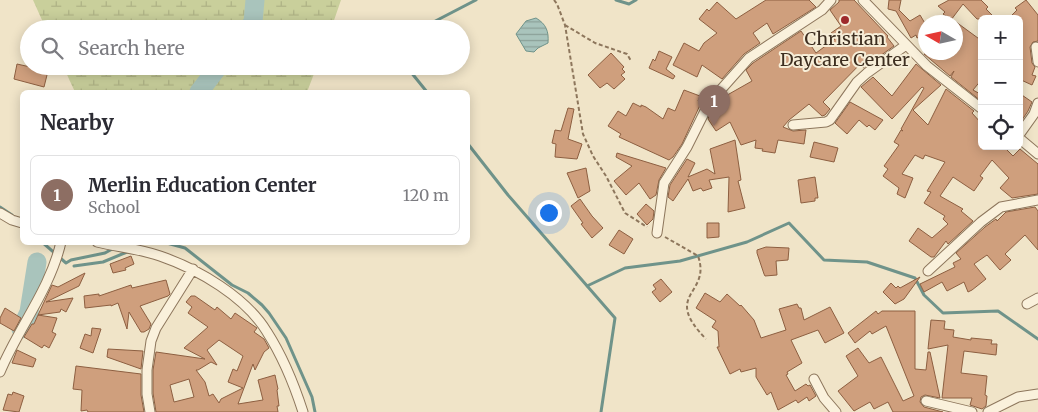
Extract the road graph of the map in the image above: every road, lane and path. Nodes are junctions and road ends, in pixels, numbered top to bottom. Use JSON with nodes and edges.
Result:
{"nodes":[{"id":1,"x":554,"y":0,"type":"edge"},
{"id":2,"x":831,"y":0,"type":"edge"},
{"id":3,"x":863,"y":0,"type":"edge"},
{"id":4,"x":565,"y":25,"type":"junction"},
{"id":5,"x":906,"y":45,"type":"junction"},
{"id":6,"x":1036,"y":47,"type":"dead end"},
{"id":7,"x":631,"y":61,"type":"dead end"},
{"id":8,"x":1038,"y":62,"type":"edge"},
{"id":9,"x":1038,"y":103,"type":"edge"},
{"id":10,"x":978,"y":106,"type":"edge"},
{"id":11,"x":793,"y":125,"type":"dead end"},
{"id":12,"x":1023,"y":131,"type":"edge"},
{"id":13,"x":1023,"y":141,"type":"edge"},
{"id":14,"x":1038,"y":154,"type":"edge"},
{"id":15,"x":1038,"y":200,"type":"edge"},
{"id":16,"x":0,"y":213,"type":"edge"},
{"id":17,"x":20,"y":222,"type":"edge"},
{"id":18,"x":656,"y":233,"type":"junction"},
{"id":19,"x":60,"y":245,"type":"edge"},
{"id":20,"x":112,"y":245,"type":"edge"},
{"id":21,"x":192,"y":269,"type":"junction"},
{"id":22,"x":928,"y":271,"type":"dead end"},
{"id":23,"x":1038,"y":298,"type":"edge"},
{"id":24,"x":1027,"y":304,"type":"dead end"},
{"id":25,"x":706,"y":339,"type":"dead end"},
{"id":26,"x":0,"y":372,"type":"edge"},
{"id":27,"x":814,"y":379,"type":"dead end"},
{"id":28,"x":1038,"y":394,"type":"edge"},
{"id":29,"x":926,"y":401,"type":"dead end"},
{"id":30,"x":150,"y":412,"type":"edge"},
{"id":31,"x":302,"y":412,"type":"edge"},
{"id":32,"x":836,"y":412,"type":"edge"},
{"id":33,"x":972,"y":412,"type":"edge"},
{"id":34,"x":988,"y":412,"type":"edge"}],
"edges":[{"from":1,"to":4,"type":"path"},
{"from":2,"to":18,"type":"street"},
{"from":3,"to":5,"type":"street"},
{"from":4,"to":7,"type":"path"},
{"from":4,"to":18,"type":"path"},
{"from":5,"to":10,"type":"street"},
{"from":5,"to":11,"type":"street"},
{"from":6,"to":8,"type":"street"},
{"from":9,"to":12,"type":"street"},
{"from":13,"to":14,"type":"street"},
{"from":15,"to":22,"type":"street"},
{"from":16,"to":17,"type":"street"},
{"from":18,"to":25,"type":"path"},
{"from":19,"to":26,"type":"street"},
{"from":20,"to":21,"type":"street"},
{"from":21,"to":30,"type":"street"},
{"from":21,"to":31,"type":"street"},
{"from":23,"to":24,"type":"street"},
{"from":27,"to":32,"type":"street"},
{"from":28,"to":34,"type":"street"},
{"from":29,"to":33,"type":"street"}]}
